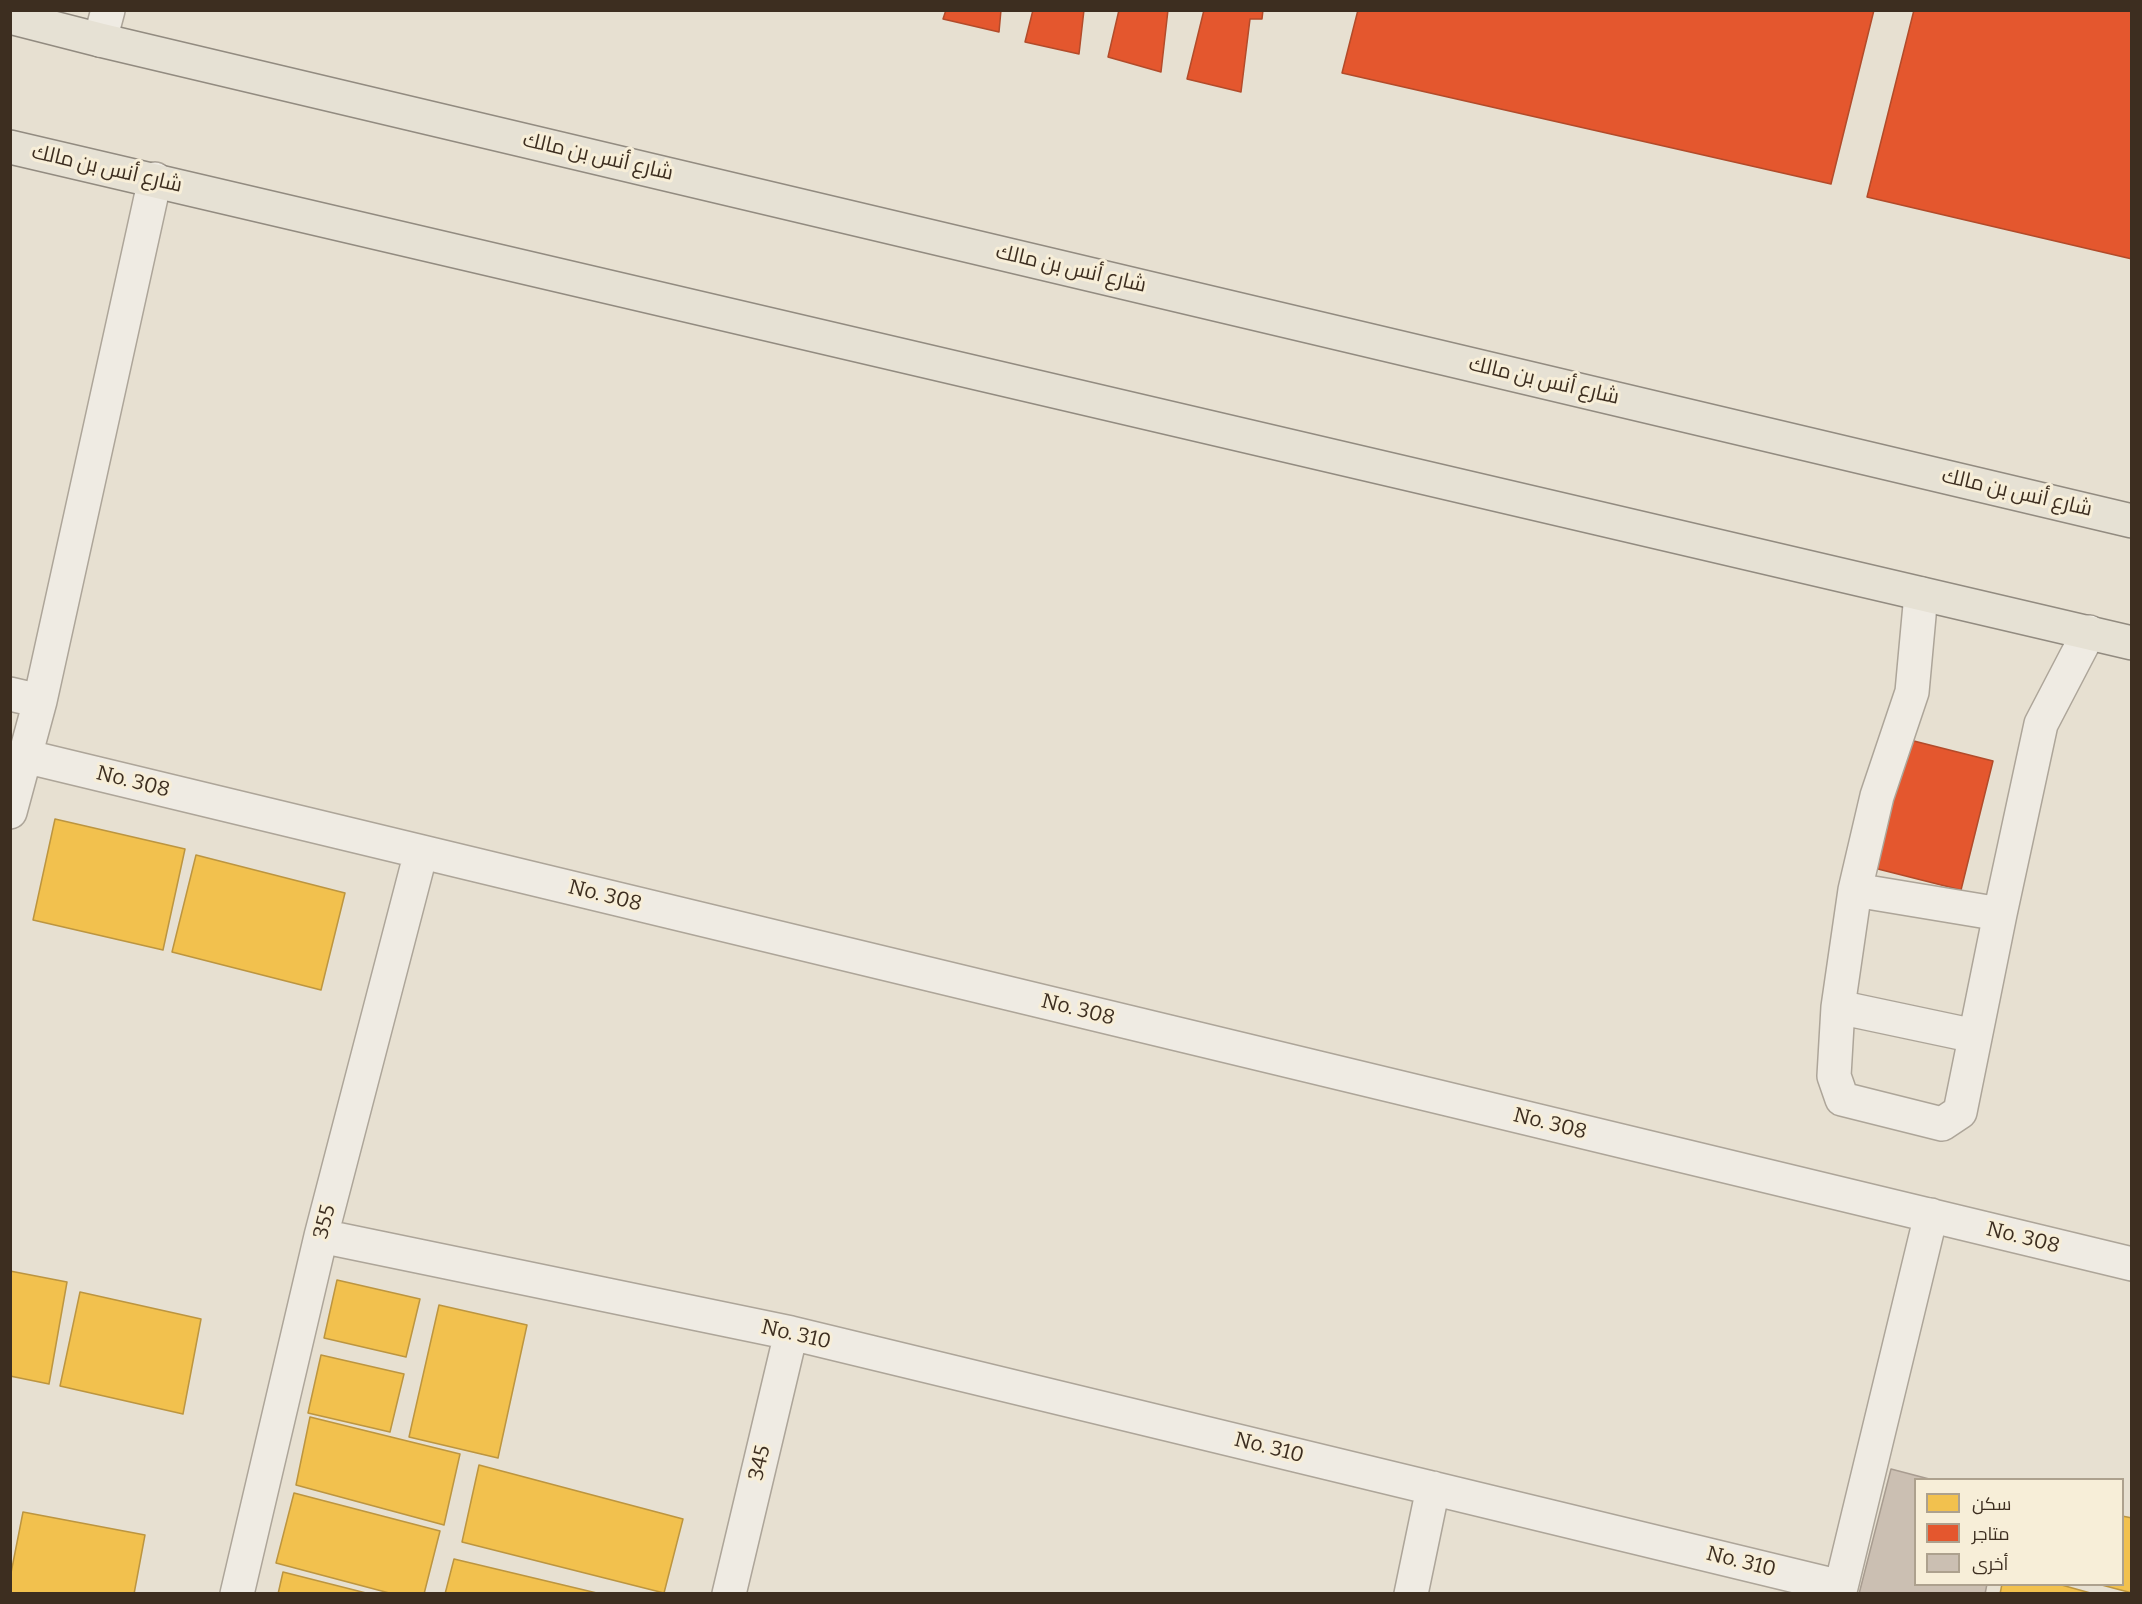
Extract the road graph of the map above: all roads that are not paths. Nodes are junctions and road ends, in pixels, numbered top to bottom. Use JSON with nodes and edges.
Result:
{"nodes":[{"id":1,"x":10,"y":17,"type":"edge"},
{"id":2,"x":46,"y":19,"type":"edge"},
{"id":3,"x":104,"y":25,"type":"edge"},
{"id":4,"x":10,"y":147,"type":"edge"},
{"id":5,"x":155,"y":179,"type":"junction"},
{"id":6,"x":2132,"y":521,"type":"edge"},
{"id":7,"x":1921,"y":594,"type":"junction"},
{"id":8,"x":2089,"y":632,"type":"junction"},
{"id":9,"x":2132,"y":643,"type":"edge"},
{"id":10,"x":25,"y":698,"type":"edge"},
{"id":11,"x":24,"y":756,"type":"junction"},
{"id":12,"x":10,"y":812,"type":"edge"},
{"id":13,"x":421,"y":852,"type":"junction"},
{"id":14,"x":1855,"y":890,"type":"junction"},
{"id":15,"x":2000,"y":914,"type":"junction"},
{"id":16,"x":1838,"y":1007,"type":"junction"},
{"id":17,"x":1975,"y":1036,"type":"junction"},
{"id":18,"x":1931,"y":1215,"type":"junction"},
{"id":19,"x":321,"y":1236,"type":"junction"},
{"id":20,"x":2132,"y":1264,"type":"edge"},
{"id":21,"x":791,"y":1333,"type":"junction"},
{"id":22,"x":1433,"y":1488,"type":"junction"},
{"id":23,"x":1841,"y":1590,"type":"edge"},
{"id":24,"x":237,"y":1593,"type":"edge"},
{"id":25,"x":729,"y":1593,"type":"edge"},
{"id":26,"x":1411,"y":1593,"type":"edge"}],
"edges":[{"from":1,"to":2,"type":"main road","name":"شارع أنس بن مالك"},
{"from":2,"to":3,"type":"main road","name":"شارع أنس بن مالك"},
{"from":3,"to":6,"type":"main road","name":"شارع أنس بن مالك"},
{"from":4,"to":5,"type":"main road","name":"شارع أنس بن مالك"},
{"from":5,"to":7,"type":"main road","name":"شارع أنس بن مالك"},
{"from":5,"to":10,"type":"street"},
{"from":7,"to":8,"type":"main road","name":"شارع أنس بن مالك"},
{"from":7,"to":14,"type":"street"},
{"from":8,"to":9,"type":"main road","name":"شارع أنس بن مالك"},
{"from":8,"to":15,"type":"street"},
{"from":10,"to":11,"type":"street"},
{"from":11,"to":12,"type":"street"},
{"from":11,"to":13,"type":"street","name":"No. 308"},
{"from":13,"to":18,"type":"street","name":"No. 308"},
{"from":13,"to":19,"type":"street","name":"355"},
{"from":14,"to":15,"type":"street"},
{"from":14,"to":16,"type":"street"},
{"from":15,"to":17,"type":"street"},
{"from":16,"to":17,"type":"street"},
{"from":16,"to":17,"type":"street"},
{"from":18,"to":20,"type":"street","name":"No. 308"},
{"from":18,"to":23,"type":"street","name":"No. 310"},
{"from":19,"to":21,"type":"street","name":"No. 310"},
{"from":19,"to":24,"type":"street","name":"355"},
{"from":21,"to":22,"type":"street","name":"No. 310"},
{"from":21,"to":25,"type":"street","name":"345"},
{"from":22,"to":23,"type":"street","name":"No. 310"},
{"from":22,"to":26,"type":"street"}]}
